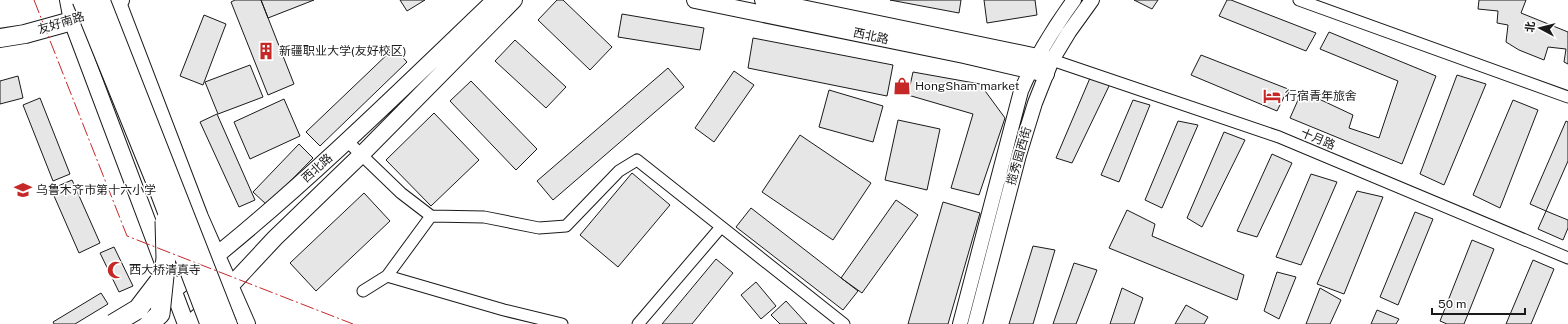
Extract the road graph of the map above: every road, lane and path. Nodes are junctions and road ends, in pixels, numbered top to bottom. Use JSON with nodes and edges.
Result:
{"nodes":[{"id":1,"x":68,"y":0,"type":"edge"},
{"id":2,"x":113,"y":0,"type":"edge"},
{"id":3,"x":495,"y":0,"type":"edge"},
{"id":4,"x":514,"y":0,"type":"edge"},
{"id":5,"x":695,"y":0,"type":"edge"},
{"id":6,"x":763,"y":0,"type":"edge"},
{"id":7,"x":1074,"y":0,"type":"edge"},
{"id":8,"x":1092,"y":0,"type":"edge"},
{"id":9,"x":1299,"y":0,"type":"edge"},
{"id":10,"x":79,"y":13,"type":"edge"},
{"id":11,"x":0,"y":38,"type":"edge"},
{"id":12,"x":1033,"y":63,"type":"junction"},
{"id":13,"x":1049,"y":67,"type":"junction"},
{"id":14,"x":1568,"y":97,"type":"edge"},
{"id":15,"x":347,"y":141,"type":"junction"},
{"id":16,"x":360,"y":155,"type":"junction"},
{"id":17,"x":158,"y":187,"type":"junction"},
{"id":18,"x":431,"y":216,"type":"junction"},
{"id":19,"x":721,"y":227,"type":"junction"},
{"id":20,"x":1568,"y":258,"type":"edge"},
{"id":21,"x":212,"y":260,"type":"junction"},
{"id":22,"x":164,"y":275,"type":"junction"},
{"id":23,"x":387,"y":276,"type":"junction"},
{"id":24,"x":179,"y":287,"type":"junction"},
{"id":25,"x":226,"y":291,"type":"junction"},
{"id":26,"x":363,"y":291,"type":"dead end"},
{"id":27,"x":197,"y":323,"type":"edge"},
{"id":28,"x":113,"y":324,"type":"edge"},
{"id":29,"x":128,"y":324,"type":"edge"},
{"id":30,"x":149,"y":324,"type":"edge"},
{"id":31,"x":227,"y":324,"type":"edge"},
{"id":32,"x":232,"y":324,"type":"edge"},
{"id":33,"x":247,"y":324,"type":"edge"},
{"id":34,"x":562,"y":324,"type":"edge"},
{"id":35,"x":638,"y":324,"type":"edge"},
{"id":36,"x":844,"y":324,"type":"edge"},
{"id":37,"x":960,"y":324,"type":"edge"},
{"id":38,"x":975,"y":324,"type":"edge"}],
"edges":[{"from":1,"to":10,"type":"main road"},
{"from":2,"to":10,"type":"main road","name":"友好南路"},
{"from":2,"to":21,"type":"main road"},
{"from":2,"to":31,"type":"highway","bridge":true},
{"from":3,"to":15,"type":"main road","name":"西北路"},
{"from":4,"to":16,"type":"main road","name":"西北路"},
{"from":5,"to":12,"type":"main road","name":"西北路"},
{"from":6,"to":12,"type":"main road","name":"西北路"},
{"from":7,"to":12,"type":"street","name":"揽秀园西街"},
{"from":8,"to":13,"type":"street","name":"揽秀园西街"},
{"from":9,"to":14,"type":"street"},
{"from":10,"to":11,"type":"main road","name":"友好南路"},
{"from":10,"to":17,"type":"highway","bridge":true},
{"from":10,"to":24,"type":"main road"},
{"from":12,"to":13,"type":"main road","name":"西北路"},
{"from":12,"to":37,"type":"street","name":"揽秀园西街"},
{"from":13,"to":20,"type":"street","name":"十月路"},
{"from":13,"to":38,"type":"street","name":"揽秀园西街"},
{"from":15,"to":16,"type":"street"},
{"from":15,"to":21,"type":"main road","name":"西北路"},
{"from":16,"to":18,"type":"street"},
{"from":16,"to":25,"type":"main road","name":"西北路"},
{"from":17,"to":22,"type":"highway","bridge":true},
{"from":17,"to":27,"type":"highway","bridge":true},
{"from":18,"to":19,"type":"street"},
{"from":18,"to":23,"type":"street"},
{"from":19,"to":35,"type":"street"},
{"from":19,"to":36,"type":"street"},
{"from":21,"to":24,"type":"main road","name":"西北路"},
{"from":21,"to":25,"type":"main road"},
{"from":22,"to":28,"type":"highway","bridge":true},
{"from":22,"to":30,"type":"highway","bridge":true},
{"from":23,"to":26,"type":"street"},
{"from":23,"to":34,"type":"street"},
{"from":24,"to":27,"type":"main road"},
{"from":24,"to":29,"type":"main road","name":"西北路"},
{"from":25,"to":27,"type":"main road","name":"西北路"},
{"from":25,"to":32,"type":"main road"},
{"from":25,"to":33,"type":"main road"}]}
